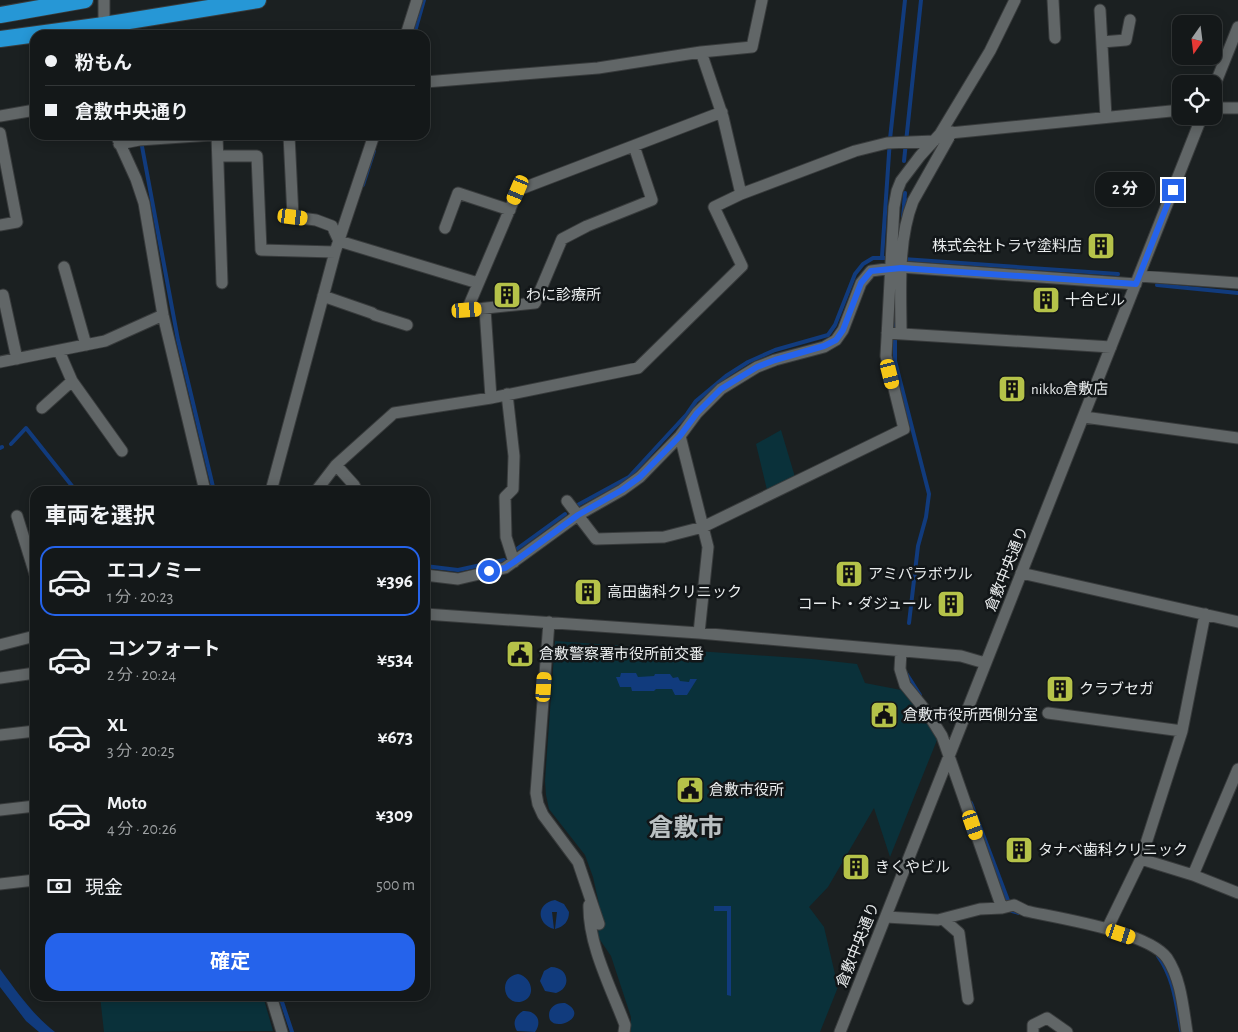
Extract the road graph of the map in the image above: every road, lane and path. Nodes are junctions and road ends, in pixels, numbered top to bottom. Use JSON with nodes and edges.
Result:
{"nodes":[{"id":1,"x":85,"y":0,"type":"edge"},
{"id":2,"x":104,"y":0,"type":"edge"},
{"id":3,"x":258,"y":0,"type":"edge"},
{"id":4,"x":417,"y":0,"type":"edge"},
{"id":5,"x":762,"y":0,"type":"edge"},
{"id":6,"x":1015,"y":0,"type":"edge"},
{"id":7,"x":1053,"y":0,"type":"edge"},
{"id":8,"x":1100,"y":10,"type":"dead end"},
{"id":9,"x":0,"y":15,"type":"edge"},
{"id":10,"x":1130,"y":20,"type":"dead end"},
{"id":11,"x":1238,"y":27,"type":"edge"},
{"id":12,"x":104,"y":30,"type":"edge"},
{"id":13,"x":408,"y":30,"type":"edge"},
{"id":14,"x":30,"y":36,"type":"edge"},
{"id":15,"x":1055,"y":38,"type":"dead end"},
{"id":16,"x":0,"y":39,"type":"edge"},
{"id":17,"x":1102,"y":42,"type":"junction"},
{"id":18,"x":701,"y":52,"type":"junction"},
{"id":19,"x":1219,"y":75,"type":"edge"},
{"id":20,"x":430,"y":82,"type":"edge"},
{"id":21,"x":1222,"y":108,"type":"edge"},
{"id":22,"x":1238,"y":108,"type":"edge"},
{"id":23,"x":30,"y":111,"type":"edge"},
{"id":24,"x":1172,"y":111,"type":"edge"},
{"id":25,"x":722,"y":112,"type":"junction"},
{"id":26,"x":0,"y":116,"type":"edge"},
{"id":27,"x":1106,"y":117,"type":"junction"},
{"id":28,"x":1198,"y":125,"type":"edge"},
{"id":29,"x":952,"y":132,"type":"junction"},
{"id":30,"x":0,"y":134,"type":"edge"},
{"id":31,"x":936,"y":138,"type":"junction"},
{"id":32,"x":118,"y":140,"type":"edge"},
{"id":33,"x":217,"y":140,"type":"edge"},
{"id":34,"x":289,"y":140,"type":"edge"},
{"id":35,"x":373,"y":140,"type":"edge"},
{"id":36,"x":634,"y":146,"type":"junction"},
{"id":37,"x":218,"y":156,"type":"junction"},
{"id":38,"x":741,"y":194,"type":"junction"},
{"id":39,"x":510,"y":210,"type":"junction"},
{"id":40,"x":0,"y":225,"type":"edge"},
{"id":41,"x":445,"y":228,"type":"dead end"},
{"id":42,"x":899,"y":239,"type":"junction"},
{"id":43,"x":343,"y":241,"type":"junction"},
{"id":44,"x":335,"y":252,"type":"junction"},
{"id":45,"x":896,"y":261,"type":"junction"},
{"id":46,"x":64,"y":267,"type":"dead end"},
{"id":47,"x":1138,"y":280,"type":"junction"},
{"id":48,"x":222,"y":283,"type":"dead end"},
{"id":49,"x":478,"y":283,"type":"junction"},
{"id":50,"x":1238,"y":283,"type":"edge"},
{"id":51,"x":3,"y":295,"type":"dead end"},
{"id":52,"x":327,"y":297,"type":"junction"},
{"id":53,"x":485,"y":309,"type":"junction"},
{"id":54,"x":163,"y":315,"type":"junction"},
{"id":55,"x":407,"y":325,"type":"dead end"},
{"id":56,"x":894,"y":333,"type":"junction"},
{"id":57,"x":86,"y":345,"type":"junction"},
{"id":58,"x":1111,"y":347,"type":"junction"},
{"id":59,"x":59,"y":351,"type":"junction"},
{"id":60,"x":18,"y":359,"type":"junction"},
{"id":61,"x":0,"y":362,"type":"edge"},
{"id":62,"x":72,"y":381,"type":"junction"},
{"id":63,"x":508,"y":394,"type":"junction"},
{"id":64,"x":491,"y":398,"type":"junction"},
{"id":65,"x":42,"y":408,"type":"dead end"},
{"id":66,"x":1084,"y":417,"type":"junction"},
{"id":67,"x":680,"y":436,"type":"junction"},
{"id":68,"x":1238,"y":438,"type":"edge"},
{"id":69,"x":122,"y":451,"type":"dead end"},
{"id":70,"x":336,"y":465,"type":"junction"},
{"id":71,"x":204,"y":486,"type":"edge"},
{"id":72,"x":272,"y":486,"type":"edge"},
{"id":73,"x":320,"y":486,"type":"edge"},
{"id":74,"x":354,"y":486,"type":"edge"},
{"id":75,"x":567,"y":501,"type":"dead end"},
{"id":76,"x":578,"y":515,"type":"junction"},
{"id":77,"x":17,"y":516,"type":"dead end"},
{"id":78,"x":703,"y":527,"type":"junction"},
{"id":79,"x":30,"y":558,"type":"edge"},
{"id":80,"x":514,"y":562,"type":"junction"},
{"id":81,"x":1021,"y":573,"type":"junction"},
{"id":82,"x":430,"y":575,"type":"edge"},
{"id":83,"x":430,"y":614,"type":"edge"},
{"id":84,"x":1205,"y":614,"type":"junction"},
{"id":85,"x":549,"y":622,"type":"junction"},
{"id":86,"x":1238,"y":622,"type":"edge"},
{"id":87,"x":699,"y":633,"type":"junction"},
{"id":88,"x":30,"y":637,"type":"edge"},
{"id":89,"x":0,"y":645,"type":"edge"},
{"id":90,"x":901,"y":650,"type":"junction"},
{"id":91,"x":985,"y":663,"type":"junction"},
{"id":92,"x":30,"y":674,"type":"edge"},
{"id":93,"x":0,"y":678,"type":"edge"},
{"id":94,"x":1048,"y":713,"type":"dead end"},
{"id":95,"x":1182,"y":731,"type":"junction"},
{"id":96,"x":30,"y":732,"type":"edge"},
{"id":97,"x":0,"y":735,"type":"edge"},
{"id":98,"x":949,"y":756,"type":"junction"},
{"id":99,"x":1238,"y":769,"type":"edge"},
{"id":100,"x":30,"y":807,"type":"edge"},
{"id":101,"x":0,"y":810,"type":"edge"},
{"id":102,"x":1141,"y":860,"type":"junction"},
{"id":103,"x":1193,"y":875,"type":"junction"},
{"id":104,"x":30,"y":881,"type":"edge"},
{"id":105,"x":0,"y":884,"type":"edge"},
{"id":106,"x":1238,"y":892,"type":"edge"},
{"id":107,"x":589,"y":898,"type":"junction"},
{"id":108,"x":1008,"y":907,"type":"junction"},
{"id":109,"x":886,"y":917,"type":"junction"},
{"id":110,"x":944,"y":919,"type":"junction"},
{"id":111,"x":599,"y":924,"type":"dead end"},
{"id":112,"x":1106,"y":929,"type":"junction"},
{"id":113,"x":968,"y":998,"type":"dead end"},
{"id":114,"x":272,"y":1001,"type":"edge"},
{"id":115,"x":282,"y":1032,"type":"edge"},
{"id":116,"x":624,"y":1032,"type":"edge"},
{"id":117,"x":840,"y":1032,"type":"edge"},
{"id":118,"x":1033,"y":1032,"type":"edge"},
{"id":119,"x":1067,"y":1032,"type":"edge"},
{"id":120,"x":1187,"y":1032,"type":"edge"}],
"edges":[{"from":1,"to":9,"type":"highway"},
{"from":2,"to":12,"type":"street"},
{"from":3,"to":12,"type":"highway"},
{"from":4,"to":13,"type":"street"},
{"from":5,"to":18,"type":"street"},
{"from":6,"to":31,"type":"street"},
{"from":7,"to":15,"type":"street"},
{"from":8,"to":17,"type":"street"},
{"from":10,"to":17,"type":"street"},
{"from":11,"to":19,"type":"street"},
{"from":14,"to":16,"type":"highway"},
{"from":17,"to":27,"type":"street"},
{"from":18,"to":20,"type":"street"},
{"from":18,"to":25,"type":"street"},
{"from":21,"to":22,"type":"street"},
{"from":23,"to":26,"type":"street"},
{"from":24,"to":27,"type":"street"},
{"from":25,"to":36,"type":"street"},
{"from":25,"to":38,"type":"street"},
{"from":27,"to":29,"type":"street"},
{"from":28,"to":47,"type":"street","name":"倉敷中央通り"},
{"from":29,"to":31,"type":"street"},
{"from":29,"to":42,"type":"street"},
{"from":30,"to":40,"type":"street"},
{"from":31,"to":38,"type":"street"},
{"from":31,"to":42,"type":"street"},
{"from":32,"to":54,"type":"street"},
{"from":33,"to":37,"type":"street"},
{"from":34,"to":43,"type":"street"},
{"from":35,"to":43,"type":"street"},
{"from":36,"to":39,"type":"street"},
{"from":36,"to":53,"type":"street"},
{"from":37,"to":44,"type":"street"},
{"from":37,"to":48,"type":"street"},
{"from":38,"to":63,"type":"street"},
{"from":39,"to":41,"type":"street"},
{"from":39,"to":49,"type":"street"},
{"from":42,"to":45,"type":"street"},
{"from":43,"to":44,"type":"street"},
{"from":43,"to":49,"type":"street"},
{"from":44,"to":52,"type":"street"},
{"from":45,"to":47,"type":"street"},
{"from":45,"to":56,"type":"street"},
{"from":45,"to":67,"type":"street"},
{"from":46,"to":57,"type":"street"},
{"from":47,"to":50,"type":"street"},
{"from":47,"to":58,"type":"street","name":"倉敷中央通り"},
{"from":49,"to":53,"type":"street"},
{"from":51,"to":60,"type":"street"},
{"from":52,"to":55,"type":"street"},
{"from":52,"to":72,"type":"street"},
{"from":53,"to":64,"type":"street"},
{"from":54,"to":57,"type":"street"},
{"from":54,"to":71,"type":"street"},
{"from":56,"to":58,"type":"street"},
{"from":56,"to":78,"type":"street"},
{"from":57,"to":59,"type":"street"},
{"from":58,"to":66,"type":"street","name":"倉敷中央通り"},
{"from":59,"to":60,"type":"street"},
{"from":59,"to":62,"type":"street"},
{"from":60,"to":61,"type":"street"},
{"from":62,"to":65,"type":"street"},
{"from":62,"to":69,"type":"street"},
{"from":63,"to":64,"type":"street"},
{"from":63,"to":80,"type":"street"},
{"from":64,"to":70,"type":"street"},
{"from":66,"to":68,"type":"street"},
{"from":66,"to":81,"type":"street","name":"倉敷中央通り"},
{"from":67,"to":76,"type":"street"},
{"from":67,"to":78,"type":"street"},
{"from":70,"to":73,"type":"street"},
{"from":70,"to":74,"type":"street"},
{"from":75,"to":76,"type":"street"},
{"from":76,"to":78,"type":"street"},
{"from":76,"to":80,"type":"street"},
{"from":77,"to":79,"type":"street"},
{"from":78,"to":87,"type":"street"},
{"from":80,"to":82,"type":"street"},
{"from":81,"to":84,"type":"street"},
{"from":81,"to":91,"type":"street","name":"倉敷中央通り"},
{"from":83,"to":85,"type":"street"},
{"from":84,"to":86,"type":"street"},
{"from":84,"to":95,"type":"street"},
{"from":85,"to":87,"type":"street"},
{"from":85,"to":107,"type":"street"},
{"from":87,"to":90,"type":"street"},
{"from":88,"to":89,"type":"street"},
{"from":90,"to":91,"type":"street"},
{"from":90,"to":98,"type":"street"},
{"from":91,"to":98,"type":"street","name":"倉敷中央通り"},
{"from":92,"to":93,"type":"street"},
{"from":94,"to":95,"type":"street"},
{"from":95,"to":102,"type":"street"},
{"from":96,"to":97,"type":"street"},
{"from":98,"to":108,"type":"street"},
{"from":98,"to":109,"type":"street","name":"倉敷中央通り"},
{"from":99,"to":103,"type":"street"},
{"from":100,"to":101,"type":"street"},
{"from":102,"to":103,"type":"street"},
{"from":102,"to":112,"type":"street"},
{"from":103,"to":106,"type":"street"},
{"from":104,"to":105,"type":"street"},
{"from":107,"to":111,"type":"street"},
{"from":107,"to":116,"type":"street"},
{"from":108,"to":110,"type":"street"},
{"from":108,"to":112,"type":"street"},
{"from":109,"to":110,"type":"street"},
{"from":109,"to":117,"type":"street","name":"倉敷中央通り"},
{"from":110,"to":113,"type":"street"},
{"from":112,"to":120,"type":"street"},
{"from":114,"to":115,"type":"street"},
{"from":118,"to":119,"type":"street"}]}
